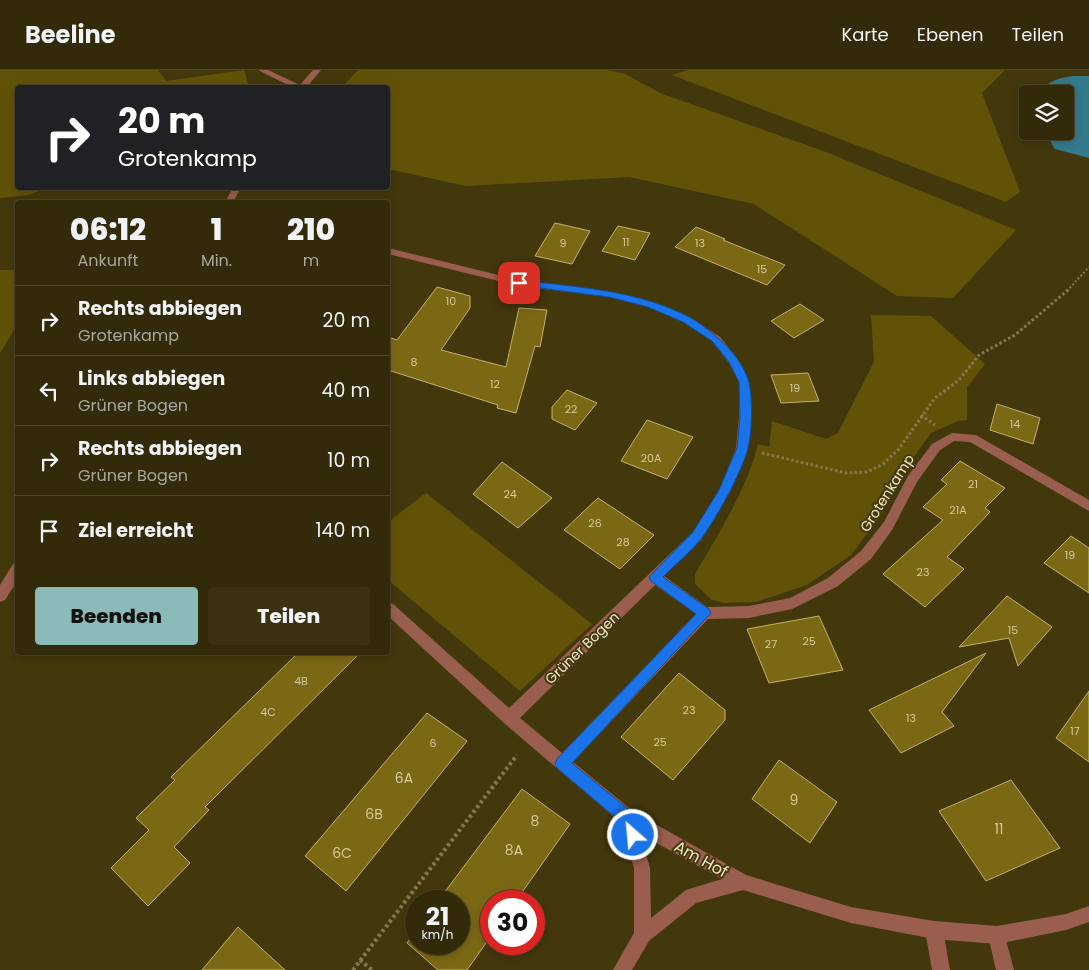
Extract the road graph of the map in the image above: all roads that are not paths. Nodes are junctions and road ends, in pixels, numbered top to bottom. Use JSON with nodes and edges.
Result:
{"nodes":[{"id":1,"x":262,"y":70,"type":"edge"},
{"id":2,"x":317,"y":70,"type":"edge"},
{"id":3,"x":294,"y":85,"type":"edge"},
{"id":4,"x":304,"y":85,"type":"edge"},
{"id":5,"x":390,"y":251,"type":"edge"},
{"id":6,"x":1089,"y":506,"type":"edge"},
{"id":7,"x":15,"y":573,"type":"edge"},
{"id":8,"x":655,"y":577,"type":"junction"},
{"id":9,"x":0,"y":596,"type":"edge"},
{"id":10,"x":390,"y":610,"type":"edge"},
{"id":11,"x":705,"y":613,"type":"junction"},
{"id":12,"x":509,"y":718,"type":"junction"},
{"id":13,"x":562,"y":764,"type":"junction"},
{"id":14,"x":628,"y":818,"type":"junction"},
{"id":15,"x":743,"y":882,"type":"junction"},
{"id":16,"x":1089,"y":914,"type":"edge"},
{"id":17,"x":934,"y":930,"type":"junction"},
{"id":18,"x":643,"y":935,"type":"junction"},
{"id":19,"x":997,"y":935,"type":"junction"},
{"id":20,"x":622,"y":970,"type":"edge"},
{"id":21,"x":941,"y":970,"type":"edge"},
{"id":22,"x":1005,"y":970,"type":"edge"}],
"edges":[{"from":1,"to":3,"type":"street"},
{"from":2,"to":4,"type":"street"},
{"from":5,"to":8,"type":"street","name":"Grüner Bogen"},
{"from":6,"to":11,"type":"street","name":"Grotenkamp"},
{"from":7,"to":9,"type":"street"},
{"from":8,"to":11,"type":"street"},
{"from":8,"to":12,"type":"street","name":"Grüner Bogen"},
{"from":10,"to":12,"type":"street","name":"Am Hof"},
{"from":11,"to":13,"type":"street"},
{"from":12,"to":13,"type":"street","name":"Am Hof"},
{"from":13,"to":14,"type":"street","name":"Am Hof"},
{"from":14,"to":15,"type":"street","name":"Am Hof"},
{"from":14,"to":18,"type":"street"},
{"from":15,"to":17,"type":"street","name":"Am Hof"},
{"from":15,"to":18,"type":"street"},
{"from":16,"to":19,"type":"street","name":"Am Hof"},
{"from":17,"to":19,"type":"street","name":"Am Hof"},
{"from":17,"to":21,"type":"street"},
{"from":18,"to":20,"type":"street"},
{"from":19,"to":22,"type":"street"}]}
